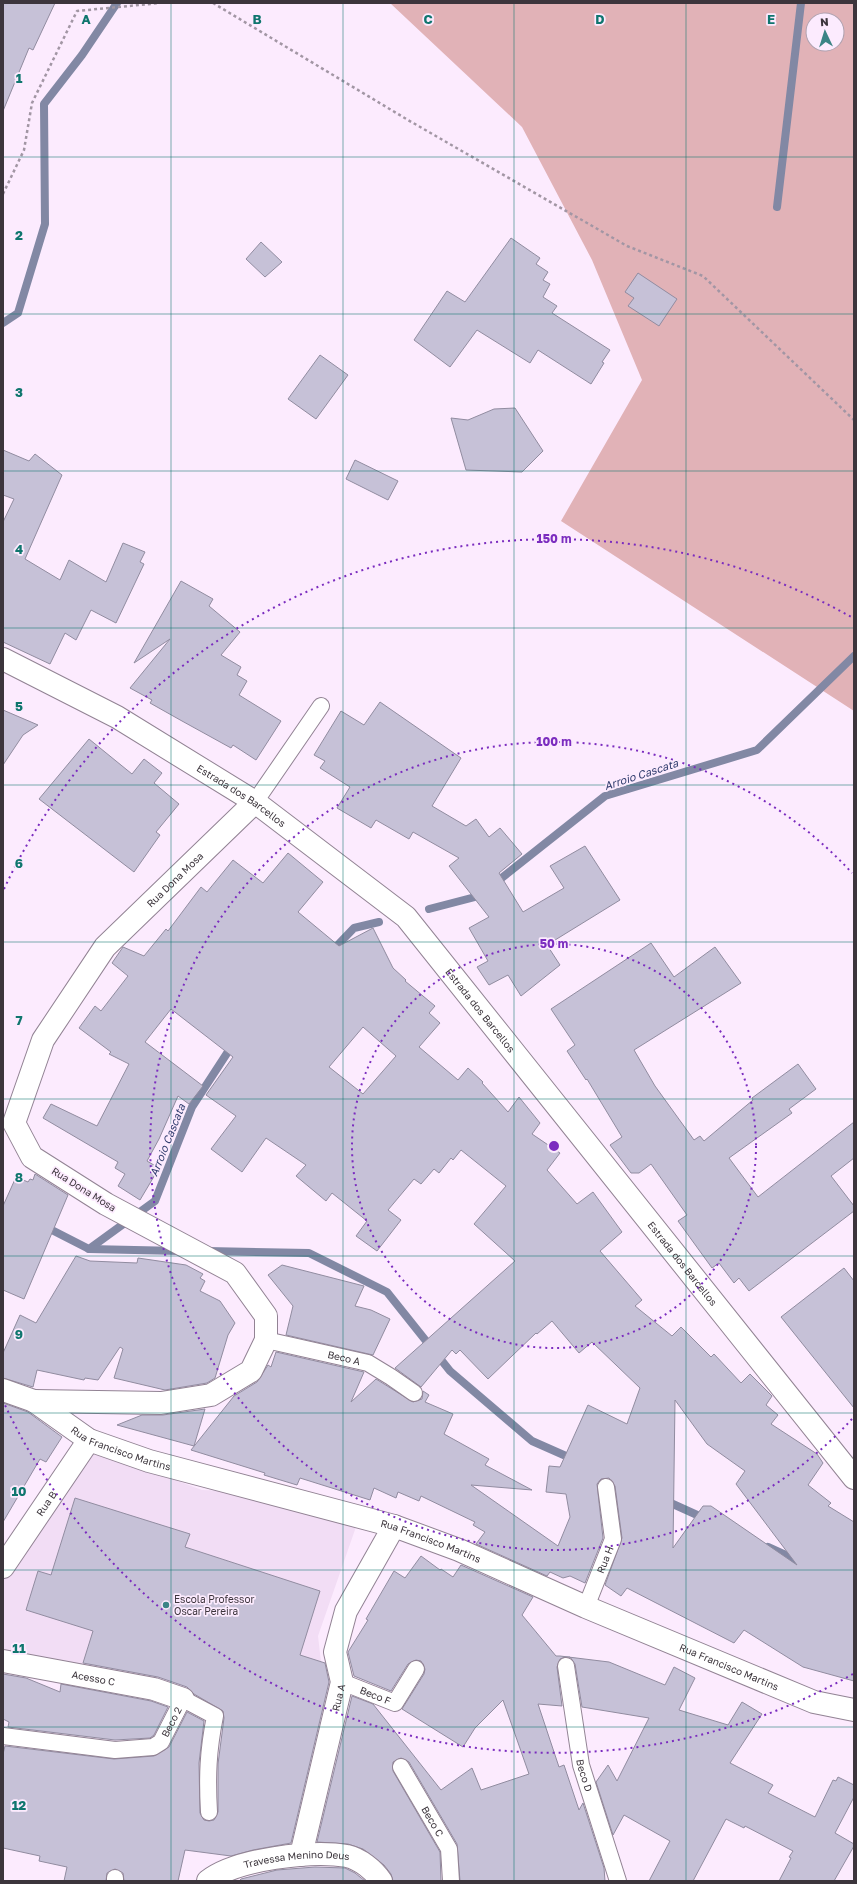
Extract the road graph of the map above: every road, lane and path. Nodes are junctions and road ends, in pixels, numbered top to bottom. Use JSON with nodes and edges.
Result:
{"nodes":[{"id":1,"x":160,"y":3,"type":"edge"},
{"id":2,"x":213,"y":3,"type":"edge"},
{"id":3,"x":3,"y":194,"type":"edge"},
{"id":4,"x":854,"y":420,"type":"edge"},
{"id":5,"x":3,"y":659,"type":"edge"},
{"id":6,"x":321,"y":706,"type":"dead end"},
{"id":7,"x":255,"y":802,"type":"junction"},
{"id":8,"x":266,"y":1340,"type":"junction"},
{"id":9,"x":3,"y":1390,"type":"edge"},
{"id":10,"x":414,"y":1393,"type":"dead end"},
{"id":11,"x":34,"y":1401,"type":"junction"},
{"id":12,"x":89,"y":1440,"type":"junction"},
{"id":13,"x":854,"y":1478,"type":"edge"},
{"id":14,"x":606,"y":1487,"type":"dead end"},
{"id":15,"x":394,"y":1526,"type":"junction"},
{"id":16,"x":3,"y":1567,"type":"edge"},
{"id":17,"x":586,"y":1606,"type":"junction"},
{"id":18,"x":3,"y":1661,"type":"edge"},
{"id":19,"x":566,"y":1666,"type":"dead end"},
{"id":20,"x":416,"y":1669,"type":"dead end"},
{"id":21,"x":342,"y":1682,"type":"junction"},
{"id":22,"x":183,"y":1698,"type":"junction"},
{"id":23,"x":854,"y":1710,"type":"edge"},
{"id":24,"x":3,"y":1736,"type":"edge"},
{"id":25,"x":401,"y":1767,"type":"dead end"},
{"id":26,"x":209,"y":1812,"type":"dead end"},
{"id":27,"x":301,"y":1855,"type":"junction"},
{"id":28,"x":208,"y":1881,"type":"edge"},
{"id":29,"x":381,"y":1881,"type":"edge"},
{"id":30,"x":451,"y":1881,"type":"edge"},
{"id":31,"x":618,"y":1881,"type":"edge"}],
"edges":[{"from":1,"to":3,"type":"path"},
{"from":2,"to":4,"type":"path"},
{"from":5,"to":7,"type":"street","name":"Estrada dos Barcellos"},
{"from":6,"to":7,"type":"lane"},
{"from":7,"to":8,"type":"street","name":"Rua Dona Mosa"},
{"from":7,"to":13,"type":"street","name":"Estrada dos Barcellos"},
{"from":8,"to":10,"type":"lane","name":"Beco A"},
{"from":8,"to":11,"type":"street","name":"Rua Dona Mosa"},
{"from":9,"to":11,"type":"street","name":"Rua Francisco Martins"},
{"from":11,"to":12,"type":"street","name":"Rua Francisco Martins"},
{"from":12,"to":15,"type":"street","name":"Rua Francisco Martins"},
{"from":12,"to":16,"type":"street","name":"Rua B"},
{"from":14,"to":17,"type":"lane","name":"Rua H"},
{"from":15,"to":17,"type":"street","name":"Rua Francisco Martins"},
{"from":15,"to":21,"type":"street","name":"Rua A"},
{"from":17,"to":23,"type":"street","name":"Rua Francisco Martins"},
{"from":18,"to":22,"type":"street","name":"Acesso C"},
{"from":19,"to":31,"type":"lane","name":"Beco D"},
{"from":20,"to":21,"type":"lane","name":"Beco F"},
{"from":21,"to":27,"type":"street","name":"Rua A"},
{"from":22,"to":24,"type":"lane","name":"Beco 2"},
{"from":22,"to":26,"type":"lane","name":"Beco 2"},
{"from":25,"to":30,"type":"lane","name":"Beco C"},
{"from":27,"to":28,"type":"street","name":"Travessa Menino Deus"},
{"from":27,"to":29,"type":"street","name":"Travessa Menino Deus"}]}
